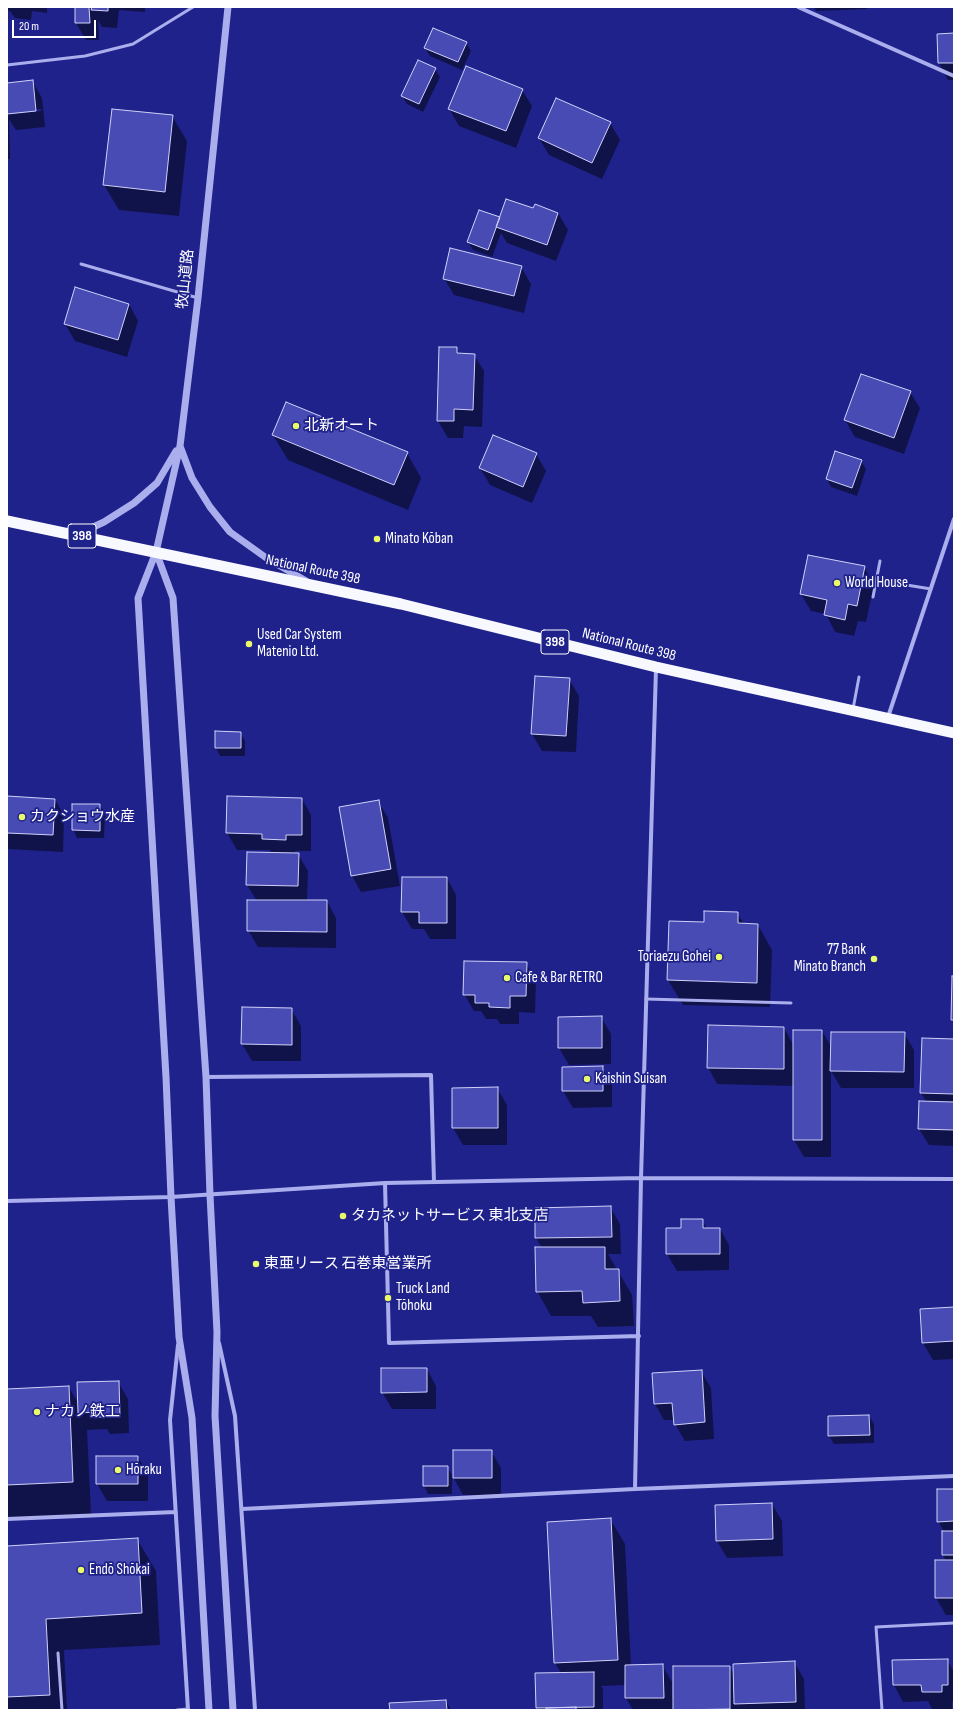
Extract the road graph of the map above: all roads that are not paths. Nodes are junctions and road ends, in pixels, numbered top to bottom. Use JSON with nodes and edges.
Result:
{"nodes":[{"id":1,"x":193,"y":7,"type":"edge"},
{"id":2,"x":228,"y":7,"type":"edge"},
{"id":3,"x":798,"y":7,"type":"edge"},
{"id":4,"x":7,"y":65,"type":"edge"},
{"id":5,"x":954,"y":76,"type":"edge"},
{"id":6,"x":81,"y":264,"type":"dead end"},
{"id":7,"x":198,"y":298,"type":"junction"},
{"id":8,"x":180,"y":446,"type":"junction"},
{"id":9,"x":954,"y":519,"type":"edge"},
{"id":10,"x":7,"y":521,"type":"edge"},
{"id":11,"x":76,"y":535,"type":"junction"},
{"id":12,"x":156,"y":552,"type":"junction"},
{"id":13,"x":880,"y":562,"type":"dead end"},
{"id":14,"x":876,"y":580,"type":"junction"},
{"id":15,"x":311,"y":584,"type":"junction"},
{"id":16,"x":931,"y":589,"type":"junction"},
{"id":17,"x":873,"y":597,"type":"dead end"},
{"id":18,"x":656,"y":667,"type":"junction"},
{"id":19,"x":859,"y":677,"type":"dead end"},
{"id":20,"x":853,"y":710,"type":"junction"},
{"id":21,"x":888,"y":717,"type":"junction"},
{"id":22,"x":954,"y":732,"type":"edge"},
{"id":23,"x":646,"y":999,"type":"junction"},
{"id":24,"x":791,"y":1003,"type":"dead end"},
{"id":25,"x":206,"y":1077,"type":"junction"},
{"id":26,"x":641,"y":1178,"type":"junction"},
{"id":27,"x":954,"y":1179,"type":"edge"},
{"id":28,"x":434,"y":1182,"type":"junction"},
{"id":29,"x":386,"y":1183,"type":"junction"},
{"id":30,"x":210,"y":1195,"type":"junction"},
{"id":31,"x":170,"y":1198,"type":"junction"},
{"id":32,"x":7,"y":1201,"type":"edge"},
{"id":33,"x":217,"y":1332,"type":"junction"},
{"id":34,"x":639,"y":1336,"type":"junction"},
{"id":35,"x":179,"y":1337,"type":"junction"},
{"id":36,"x":954,"y":1476,"type":"edge"},
{"id":37,"x":635,"y":1489,"type":"junction"},
{"id":38,"x":242,"y":1509,"type":"junction"},
{"id":39,"x":176,"y":1512,"type":"junction"},
{"id":40,"x":7,"y":1519,"type":"edge"},
{"id":41,"x":954,"y":1622,"type":"edge"},
{"id":42,"x":58,"y":1652,"type":"dead end"},
{"id":43,"x":62,"y":1710,"type":"edge"},
{"id":44,"x":177,"y":1710,"type":"edge"},
{"id":45,"x":188,"y":1710,"type":"edge"},
{"id":46,"x":209,"y":1710,"type":"edge"},
{"id":47,"x":233,"y":1710,"type":"edge"},
{"id":48,"x":255,"y":1710,"type":"edge"},
{"id":49,"x":882,"y":1710,"type":"edge"}],
"edges":[{"from":1,"to":4,"type":"lane"},
{"from":2,"to":7,"type":"street","name":"牧山道路"},
{"from":3,"to":5,"type":"street"},
{"from":6,"to":7,"type":"lane"},
{"from":7,"to":8,"type":"street","name":"牧山道路"},
{"from":8,"to":11,"type":"street"},
{"from":8,"to":12,"type":"street","name":"牧山道路"},
{"from":8,"to":15,"type":"street"},
{"from":9,"to":16,"type":"street"},
{"from":10,"to":11,"type":"highway","number":"398"},
{"from":11,"to":12,"type":"highway","number":"398"},
{"from":12,"to":15,"type":"highway","name":"National Route 398","number":"398"},
{"from":12,"to":25,"type":"street"},
{"from":12,"to":31,"type":"street","name":"牧山道路"},
{"from":13,"to":14,"type":"lane"},
{"from":14,"to":16,"type":"lane"},
{"from":14,"to":17,"type":"lane"},
{"from":15,"to":18,"type":"highway","name":"National Route 398","number":"398"},
{"from":16,"to":21,"type":"street"},
{"from":18,"to":20,"type":"highway","name":"National Route 398","number":"398"},
{"from":18,"to":23,"type":"street"},
{"from":19,"to":20,"type":"lane"},
{"from":20,"to":21,"type":"highway","name":"National Route 398","number":"398"},
{"from":21,"to":22,"type":"highway","name":"National Route 398","number":"398"},
{"from":23,"to":24,"type":"lane"},
{"from":23,"to":26,"type":"street"},
{"from":25,"to":28,"type":"street"},
{"from":25,"to":30,"type":"street"},
{"from":26,"to":27,"type":"street"},
{"from":26,"to":28,"type":"street"},
{"from":26,"to":34,"type":"street"},
{"from":28,"to":29,"type":"street"},
{"from":29,"to":30,"type":"street"},
{"from":29,"to":34,"type":"street"},
{"from":30,"to":31,"type":"street"},
{"from":30,"to":33,"type":"street"},
{"from":31,"to":32,"type":"street"},
{"from":31,"to":35,"type":"street","name":"牧山道路"},
{"from":33,"to":38,"type":"street"},
{"from":33,"to":47,"type":"street"},
{"from":34,"to":37,"type":"street"},
{"from":35,"to":39,"type":"street"},
{"from":35,"to":46,"type":"street","name":"牧山道路"},
{"from":36,"to":37,"type":"street"},
{"from":37,"to":38,"type":"street"},
{"from":38,"to":48,"type":"street"},
{"from":39,"to":40,"type":"street"},
{"from":39,"to":45,"type":"street"},
{"from":41,"to":49,"type":"lane"},
{"from":42,"to":43,"type":"lane"},
{"from":44,"to":45,"type":"lane"}]}
